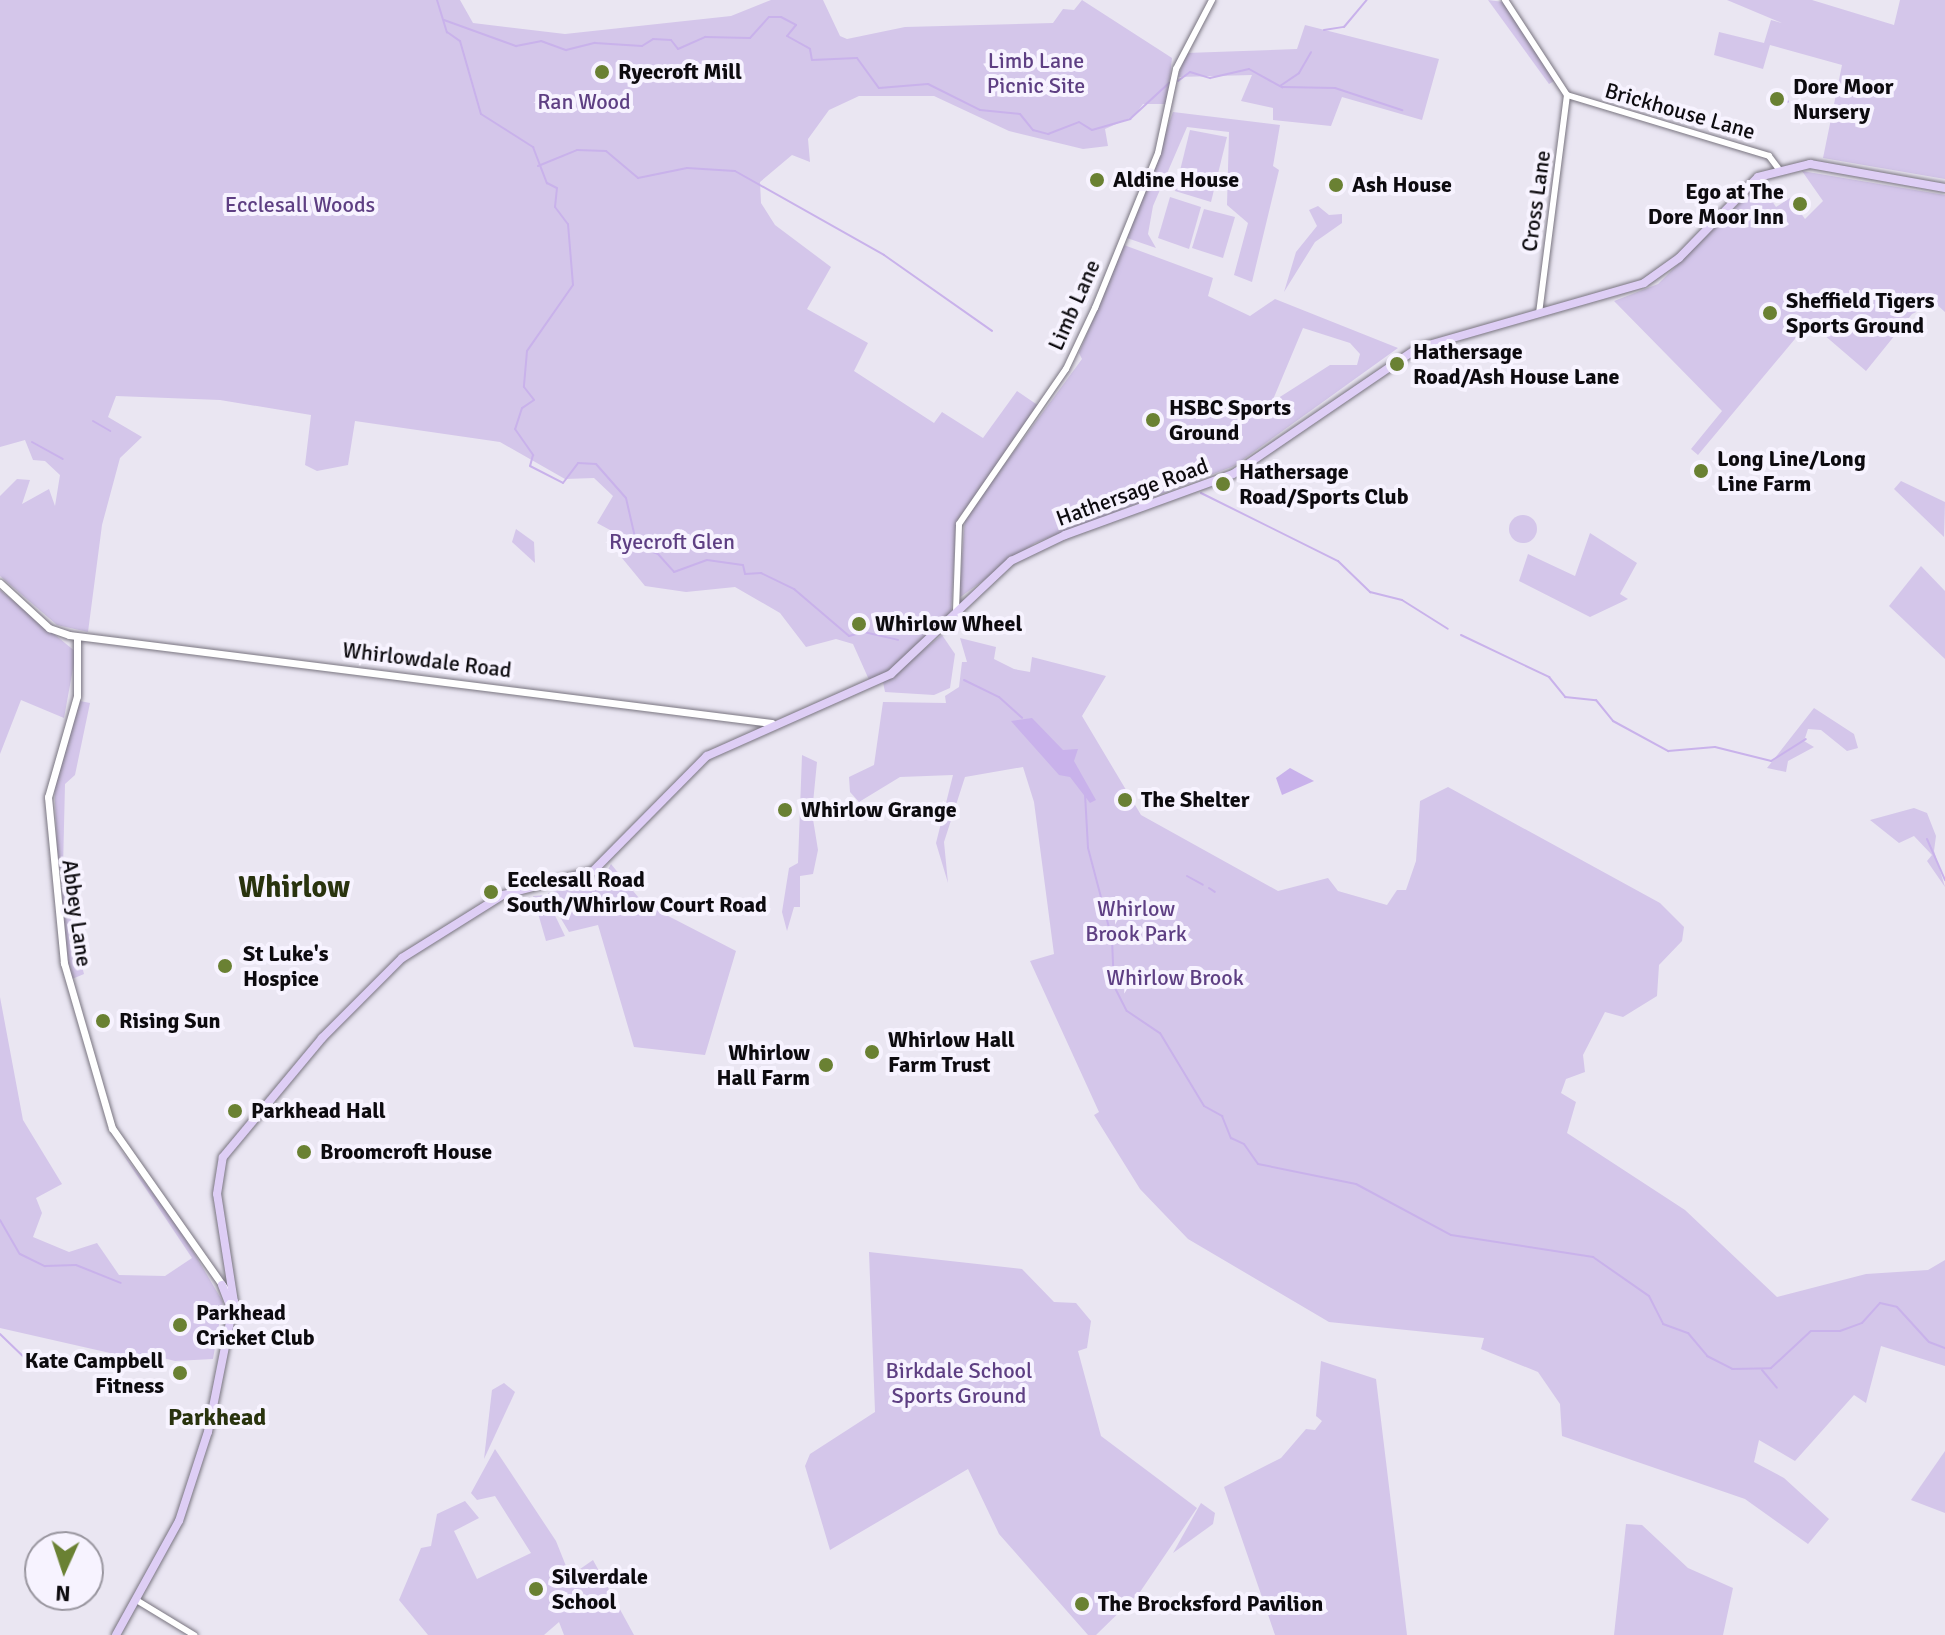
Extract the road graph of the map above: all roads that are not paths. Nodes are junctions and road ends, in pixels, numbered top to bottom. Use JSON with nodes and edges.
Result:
{"nodes":[{"id":1,"x":1212,"y":0,"type":"edge"},
{"id":2,"x":1505,"y":0,"type":"edge"},
{"id":3,"x":1567,"y":95,"type":"junction"},
{"id":4,"x":1778,"y":168,"type":"junction"},
{"id":5,"x":1945,"y":188,"type":"edge"},
{"id":6,"x":1539,"y":313,"type":"junction"},
{"id":7,"x":0,"y":583,"type":"edge"},
{"id":8,"x":956,"y":611,"type":"junction"},
{"id":9,"x":77,"y":637,"type":"junction"},
{"id":10,"x":772,"y":723,"type":"junction"},
{"id":11,"x":233,"y":1271,"type":"junction"},
{"id":12,"x":221,"y":1283,"type":"junction"},
{"id":13,"x":234,"y":1295,"type":"junction"},
{"id":14,"x":233,"y":1311,"type":"junction"},
{"id":15,"x":138,"y":1601,"type":"junction"},
{"id":16,"x":116,"y":1635,"type":"edge"},
{"id":17,"x":194,"y":1635,"type":"edge"}],
"edges":[{"from":1,"to":8,"type":"street","name":"Limb Lane"},
{"from":2,"to":3,"type":"street"},
{"from":3,"to":4,"type":"street","name":"Brickhouse Lane"},
{"from":3,"to":6,"type":"street","name":"Cross Lane"},
{"from":4,"to":5,"type":"main road"},
{"from":4,"to":6,"type":"main road","name":"Hathersage Road"},
{"from":6,"to":8,"type":"main road","name":"Hathersage Road"},
{"from":7,"to":9,"type":"main road"},
{"from":8,"to":10,"type":"main road","name":"Hathersage Road"},
{"from":9,"to":10,"type":"main road","name":"Whirlowdale Road"},
{"from":9,"to":12,"type":"main road","name":"Abbey Lane"},
{"from":10,"to":11,"type":"main road","name":"Hathersage Road"},
{"from":11,"to":12,"type":"main road"},
{"from":11,"to":13,"type":"main road","name":"Hathersage Road"},
{"from":12,"to":13,"type":"main road","name":"Abbey Lane"},
{"from":12,"to":14,"type":"main road"},
{"from":13,"to":14,"type":"main road","name":"Hathersage Road"},
{"from":14,"to":15,"type":"main road","name":"Hathersage Road"},
{"from":15,"to":16,"type":"main road","name":"Hathersage Road"},
{"from":15,"to":17,"type":"street"}]}
